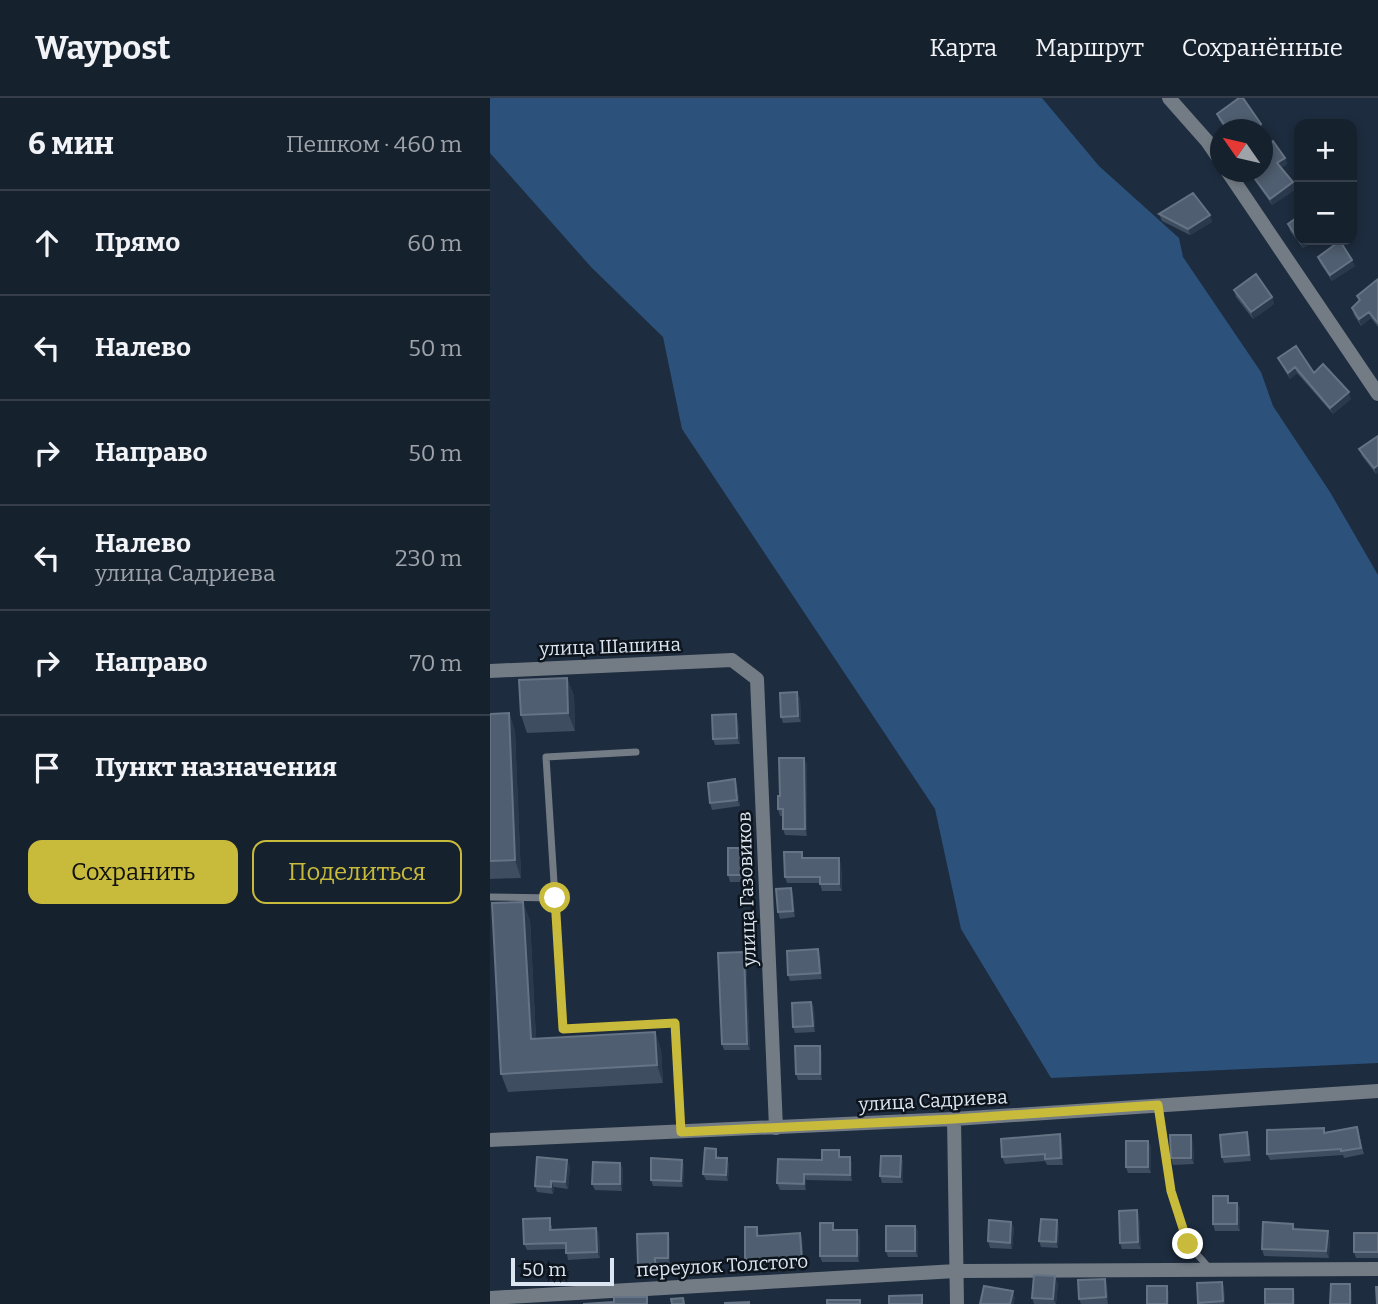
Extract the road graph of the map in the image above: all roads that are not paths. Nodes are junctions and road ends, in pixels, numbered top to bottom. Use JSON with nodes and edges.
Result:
{"nodes":[{"id":1,"x":1168,"y":98,"type":"edge"},
{"id":2,"x":1210,"y":145,"type":"edge"},
{"id":3,"x":1235,"y":182,"type":"edge"},
{"id":4,"x":1378,"y":394,"type":"edge"},
{"id":5,"x":732,"y":660,"type":"joint"},
{"id":6,"x":490,"y":671,"type":"edge"},
{"id":7,"x":636,"y":752,"type":"dead end"},
{"id":8,"x":490,"y":897,"type":"edge"},
{"id":9,"x":555,"y":898,"type":"junction"},
{"id":10,"x":1378,"y":1091,"type":"edge"},
{"id":11,"x":1158,"y":1105,"type":"junction"},
{"id":12,"x":954,"y":1119,"type":"junction"},
{"id":13,"x":776,"y":1128,"type":"junction"},
{"id":14,"x":681,"y":1132,"type":"junction"},
{"id":15,"x":490,"y":1140,"type":"edge"},
{"id":16,"x":1378,"y":1269,"type":"edge"},
{"id":17,"x":1210,"y":1270,"type":"junction"},
{"id":18,"x":956,"y":1271,"type":"junction"},
{"id":19,"x":490,"y":1298,"type":"edge"},
{"id":20,"x":957,"y":1304,"type":"edge"}],
"edges":[{"from":1,"to":2,"type":"street"},
{"from":3,"to":4,"type":"street"},
{"from":5,"to":6,"type":"street","name":"улица Шашина"},
{"from":5,"to":13,"type":"street","name":"улица Газовиков"},
{"from":7,"to":9,"type":"lane"},
{"from":8,"to":9,"type":"lane"},
{"from":9,"to":14,"type":"lane"},
{"from":10,"to":11,"type":"street","name":"улица Садриева"},
{"from":11,"to":12,"type":"street","name":"улица Садриева"},
{"from":11,"to":17,"type":"lane"},
{"from":12,"to":13,"type":"street","name":"улица Садриева"},
{"from":12,"to":18,"type":"street"},
{"from":13,"to":14,"type":"street","name":"улица Садриева"},
{"from":14,"to":15,"type":"street","name":"улица Садриева"},
{"from":16,"to":17,"type":"street","name":"переулок Толстого"},
{"from":17,"to":18,"type":"street","name":"переулок Толстого"},
{"from":18,"to":19,"type":"street","name":"переулок Толстого"},
{"from":18,"to":20,"type":"street"}]}
